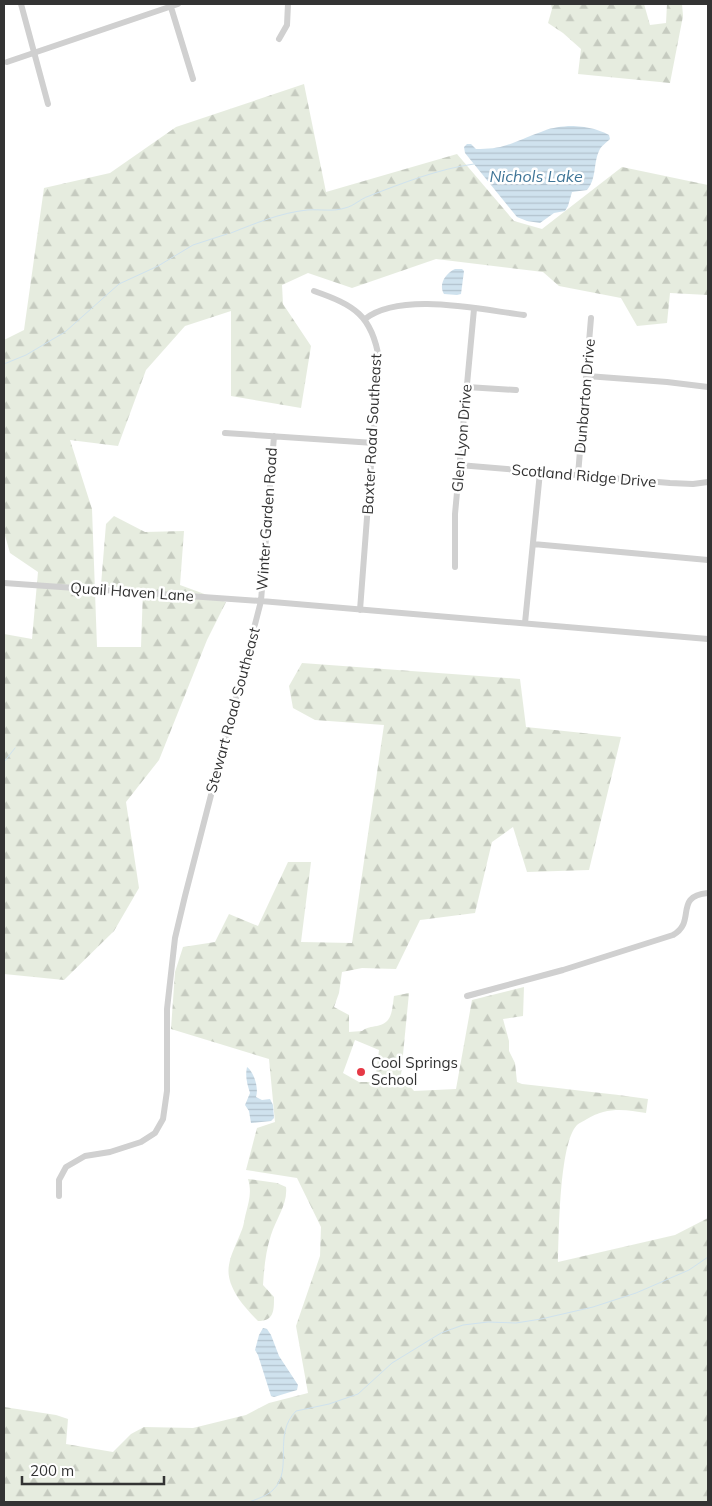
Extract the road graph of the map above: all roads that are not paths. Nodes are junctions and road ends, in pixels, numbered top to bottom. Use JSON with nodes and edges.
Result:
{"nodes":[{"id":1,"x":21,"y":4,"type":"edge"},
{"id":2,"x":178,"y":4,"type":"edge"},
{"id":3,"x":288,"y":4,"type":"edge"},
{"id":4,"x":170,"y":5,"type":"edge"},
{"id":5,"x":279,"y":39,"type":"dead end"},
{"id":6,"x":34,"y":53,"type":"junction"},
{"id":7,"x":7,"y":62,"type":"dead end"},
{"id":8,"x":193,"y":79,"type":"dead end"},
{"id":9,"x":48,"y":104,"type":"dead end"},
{"id":10,"x":314,"y":292,"type":"dead end"},
{"id":11,"x":474,"y":309,"type":"junction"},
{"id":12,"x":524,"y":315,"type":"dead end"},
{"id":13,"x":591,"y":318,"type":"dead end"},
{"id":14,"x":365,"y":319,"type":"junction"},
{"id":15,"x":586,"y":376,"type":"junction"},
{"id":16,"x":467,"y":387,"type":"junction"},
{"id":17,"x":708,"y":387,"type":"edge"},
{"id":18,"x":516,"y":390,"type":"dead end"},
{"id":19,"x":225,"y":433,"type":"dead end"},
{"id":20,"x":274,"y":436,"type":"junction"},
{"id":21,"x":374,"y":443,"type":"junction"},
{"id":22,"x":459,"y":465,"type":"junction"},
{"id":23,"x":540,"y":472,"type":"junction"},
{"id":24,"x":578,"y":475,"type":"junction"},
{"id":25,"x":708,"y":482,"type":"edge"},
{"id":26,"x":533,"y":544,"type":"junction"},
{"id":27,"x":708,"y":560,"type":"edge"},
{"id":28,"x":455,"y":567,"type":"dead end"},
{"id":29,"x":4,"y":583,"type":"edge"},
{"id":30,"x":261,"y":601,"type":"junction"},
{"id":31,"x":360,"y":610,"type":"junction"},
{"id":32,"x":525,"y":623,"type":"junction"},
{"id":33,"x":708,"y":639,"type":"edge"},
{"id":34,"x":708,"y":893,"type":"edge"},
{"id":35,"x":467,"y":996,"type":"dead end"},
{"id":36,"x":59,"y":1196,"type":"dead end"}],
"edges":[{"from":1,"to":6,"type":"street"},
{"from":2,"to":4,"type":"street"},
{"from":3,"to":5,"type":"street"},
{"from":4,"to":6,"type":"street"},
{"from":4,"to":8,"type":"street"},
{"from":6,"to":7,"type":"street"},
{"from":6,"to":9,"type":"street"},
{"from":10,"to":14,"type":"street","name":"Baxter Road Southeast"},
{"from":11,"to":12,"type":"street"},
{"from":11,"to":14,"type":"street"},
{"from":11,"to":16,"type":"street","name":"Glen Lyon Drive"},
{"from":13,"to":15,"type":"street","name":"Dunbarton Drive"},
{"from":14,"to":21,"type":"street","name":"Baxter Road Southeast"},
{"from":15,"to":17,"type":"street"},
{"from":15,"to":24,"type":"street","name":"Dunbarton Drive"},
{"from":16,"to":18,"type":"street"},
{"from":16,"to":22,"type":"street","name":"Glen Lyon Drive"},
{"from":19,"to":20,"type":"street"},
{"from":20,"to":21,"type":"street"},
{"from":20,"to":30,"type":"street","name":"Winter Garden Road"},
{"from":21,"to":31,"type":"street","name":"Baxter Road Southeast"},
{"from":22,"to":23,"type":"street","name":"Scotland Ridge Drive"},
{"from":22,"to":28,"type":"street","name":"Glen Lyon Drive"},
{"from":23,"to":24,"type":"street","name":"Scotland Ridge Drive"},
{"from":23,"to":26,"type":"street"},
{"from":24,"to":25,"type":"street","name":"Scotland Ridge Drive"},
{"from":26,"to":27,"type":"street"},
{"from":26,"to":32,"type":"street"},
{"from":29,"to":30,"type":"street","name":"Quail Haven Lane"},
{"from":30,"to":31,"type":"street"},
{"from":30,"to":36,"type":"street","name":"Stewart Road Southeast"},
{"from":31,"to":32,"type":"street"},
{"from":32,"to":33,"type":"street"},
{"from":34,"to":35,"type":"street"}]}
